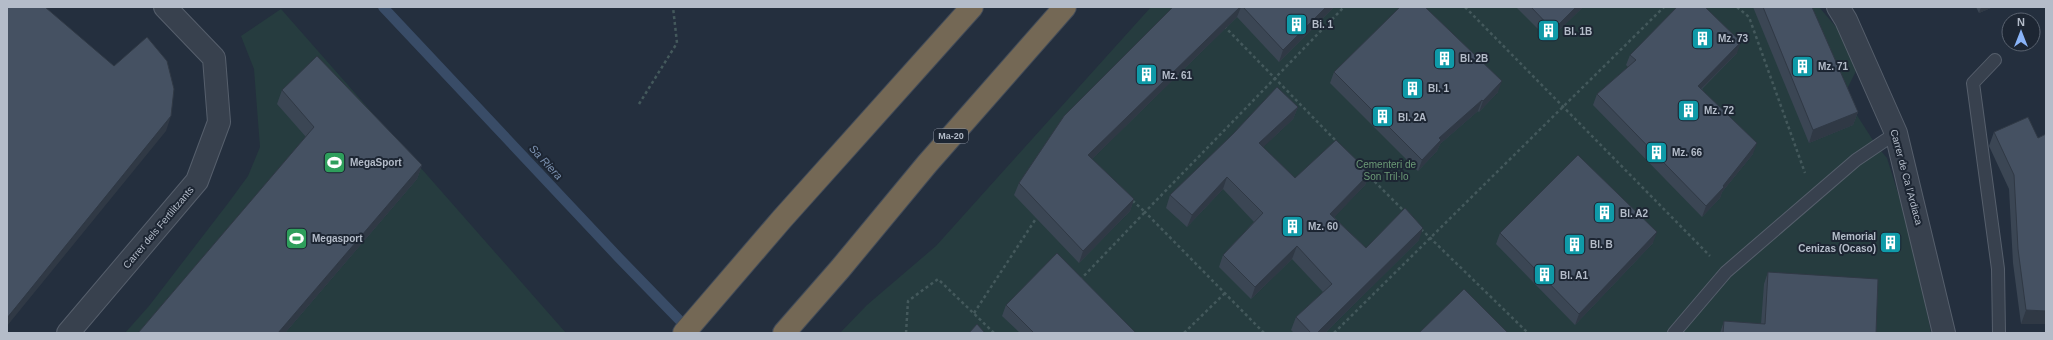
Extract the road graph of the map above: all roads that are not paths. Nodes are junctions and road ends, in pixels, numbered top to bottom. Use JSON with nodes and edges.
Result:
{"nodes":[{"id":1,"x":165,"y":7,"type":"edge"},
{"id":2,"x":972,"y":7,"type":"edge"},
{"id":3,"x":1065,"y":7,"type":"edge"},
{"id":4,"x":1838,"y":7,"type":"edge"},
{"id":5,"x":1995,"y":60,"type":"dead end"},
{"id":6,"x":1896,"y":132,"type":"junction"},
{"id":7,"x":68,"y":333,"type":"edge"},
{"id":8,"x":684,"y":333,"type":"edge"},
{"id":9,"x":784,"y":333,"type":"edge"},
{"id":10,"x":1674,"y":333,"type":"edge"},
{"id":11,"x":1944,"y":333,"type":"edge"},
{"id":12,"x":1999,"y":333,"type":"edge"}],
"edges":[{"from":1,"to":7,"type":"street","name":"Carrer dels Fertilitzants"},
{"from":2,"to":8,"type":"highway"},
{"from":3,"to":9,"type":"highway","number":"Ma-20"},
{"from":4,"to":6,"type":"street","name":"Carrer de Ca l'Ardiaca"},
{"from":5,"to":12,"type":"lane"},
{"from":6,"to":10,"type":"lane"},
{"from":6,"to":11,"type":"street","name":"Carrer de Ca l'Ardiaca"}]}
